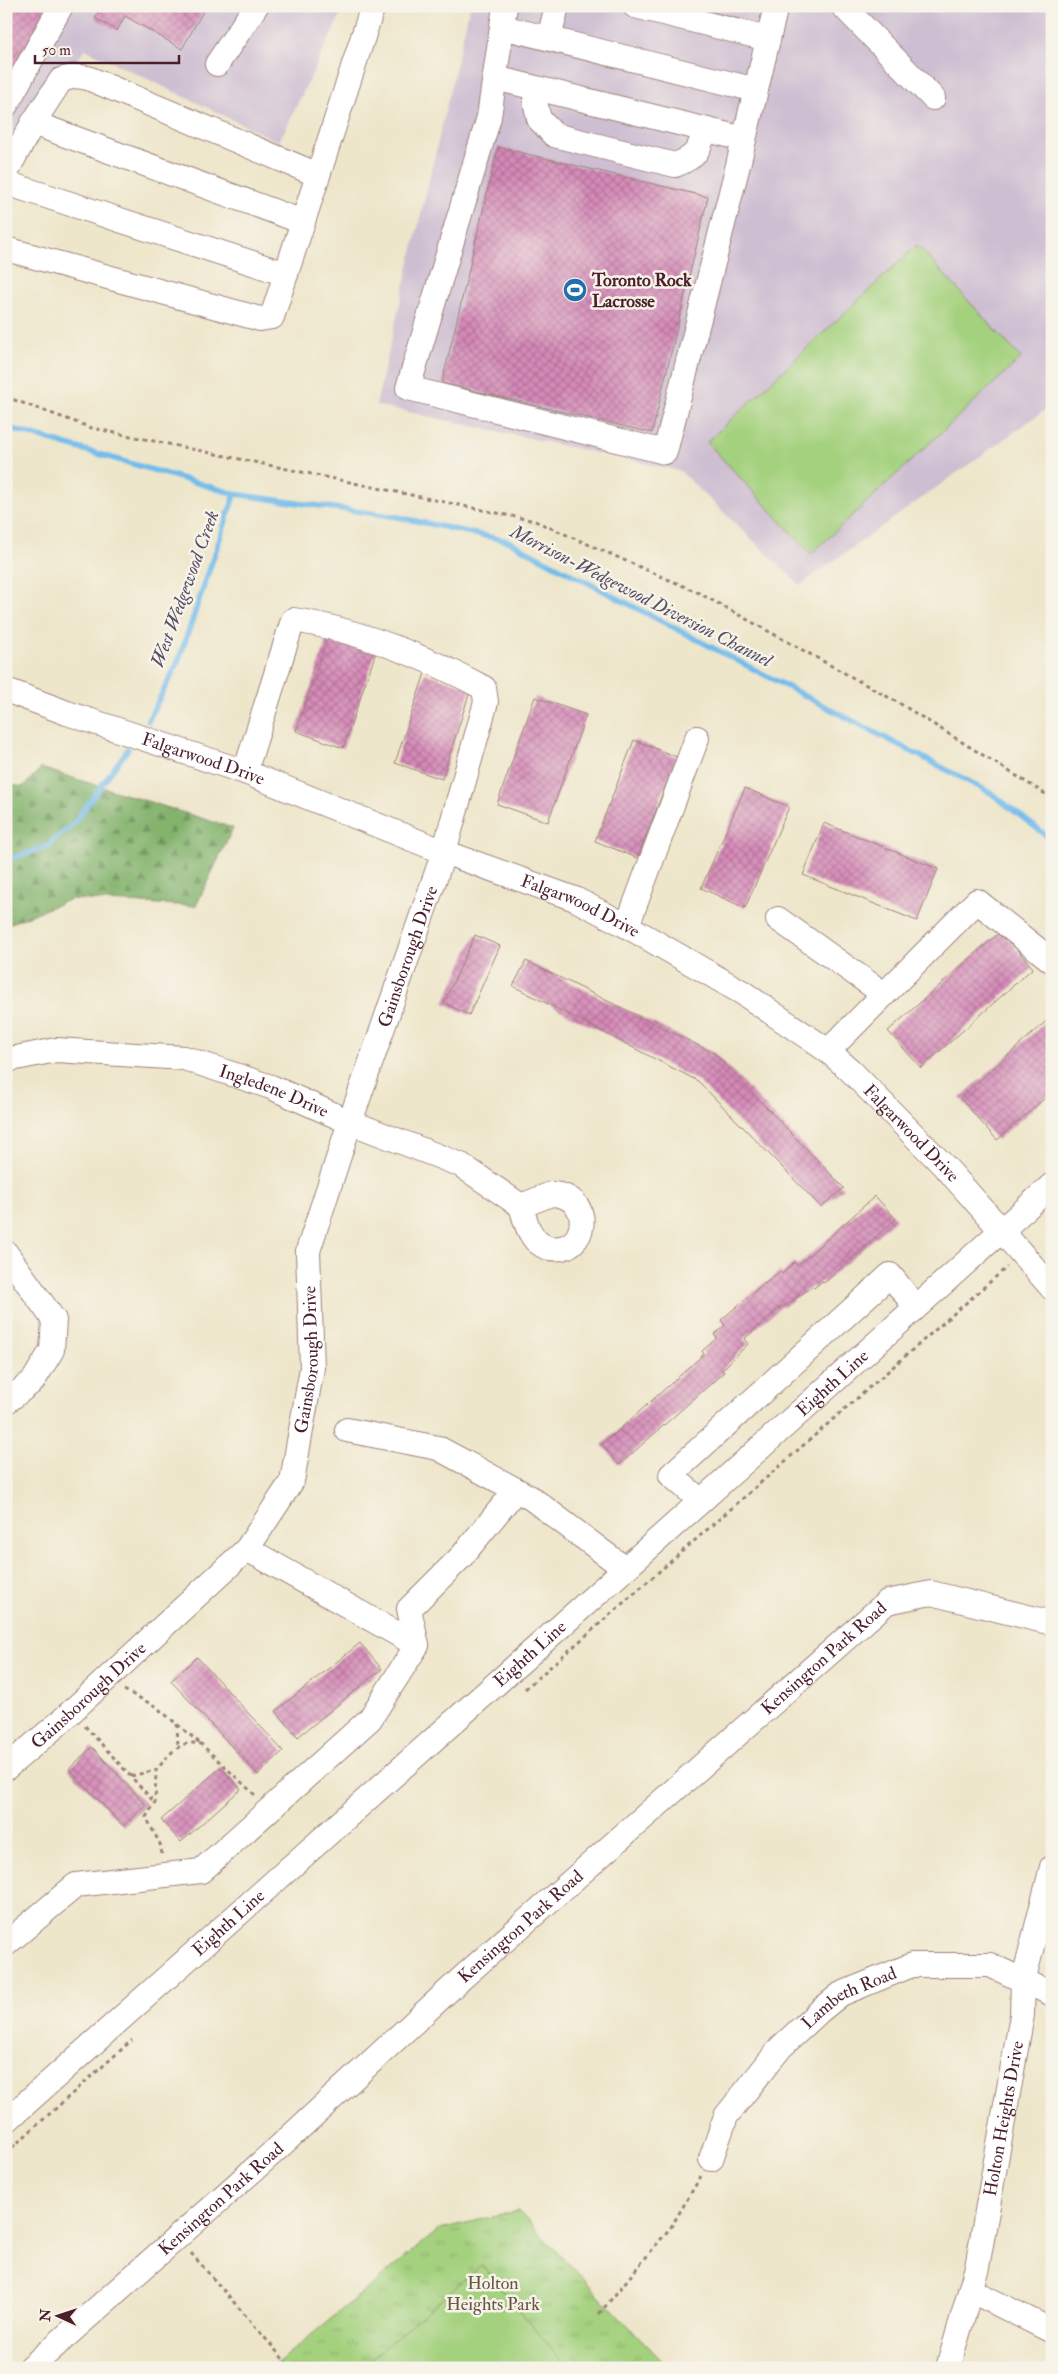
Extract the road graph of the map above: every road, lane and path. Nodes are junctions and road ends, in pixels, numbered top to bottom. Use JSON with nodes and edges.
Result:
{"nodes":[{"id":1,"x":61,"y":6,"type":"edge"},
{"id":2,"x":256,"y":6,"type":"edge"},
{"id":3,"x":373,"y":6,"type":"edge"},
{"id":4,"x":558,"y":6,"type":"edge"},
{"id":5,"x":635,"y":6,"type":"edge"},
{"id":6,"x":776,"y":6,"type":"edge"},
{"id":7,"x":842,"y":6,"type":"edge"},
{"id":8,"x":503,"y":16,"type":"edge"},
{"id":9,"x":549,"y":38,"type":"junction"},
{"id":10,"x":768,"y":39,"type":"junction"},
{"id":11,"x":217,"y":64,"type":"dead end"},
{"id":12,"x":495,"y":78,"type":"junction"},
{"id":13,"x":538,"y":89,"type":"junction"},
{"id":14,"x":756,"y":90,"type":"junction"},
{"id":15,"x":933,"y":98,"type":"dead end"},
{"id":16,"x":6,"y":105,"type":"edge"},
{"id":17,"x":33,"y":123,"type":"junction"},
{"id":18,"x":705,"y":130,"type":"junction"},
{"id":19,"x":744,"y":139,"type":"junction"},
{"id":20,"x":6,"y":172,"type":"edge"},
{"id":21,"x":318,"y":175,"type":"junction"},
{"id":22,"x":6,"y":183,"type":"edge"},
{"id":23,"x":303,"y":222,"type":"junction"},
{"id":24,"x":6,"y":250,"type":"edge"},
{"id":25,"x":286,"y":274,"type":"junction"},
{"id":26,"x":6,"y":397,"type":"edge"},
{"id":27,"x":6,"y":690,"type":"edge"},
{"id":28,"x":697,"y":738,"type":"dead end"},
{"id":29,"x":246,"y":772,"type":"junction"},
{"id":30,"x":1052,"y":798,"type":"edge"},
{"id":31,"x":444,"y":852,"type":"junction"},
{"id":32,"x":778,"y":919,"type":"dead end"},
{"id":33,"x":627,"y":926,"type":"junction"},
{"id":34,"x":1052,"y":961,"type":"edge"},
{"id":35,"x":884,"y":994,"type":"junction"},
{"id":36,"x":828,"y":1051,"type":"junction"},
{"id":37,"x":6,"y":1060,"type":"edge"},
{"id":38,"x":350,"y":1122,"type":"junction"},
{"id":39,"x":1052,"y":1185,"type":"edge"},
{"id":40,"x":521,"y":1206,"type":"dead end"},
{"id":41,"x":1000,"y":1230,"type":"junction"},
{"id":42,"x":1019,"y":1251,"type":"junction"},
{"id":43,"x":6,"y":1253,"type":"edge"},
{"id":44,"x":1052,"y":1288,"type":"edge"},
{"id":45,"x":916,"y":1307,"type":"junction"},
{"id":46,"x":6,"y":1402,"type":"edge"},
{"id":47,"x":347,"y":1430,"type":"dead end"},
{"id":48,"x":516,"y":1490,"type":"junction"},
{"id":49,"x":701,"y":1501,"type":"junction"},
{"id":50,"x":247,"y":1549,"type":"junction"},
{"id":51,"x":624,"y":1568,"type":"junction"},
{"id":52,"x":1052,"y":1623,"type":"edge"},
{"id":53,"x":417,"y":1645,"type":"junction"},
{"id":54,"x":105,"y":1680,"type":"junction"},
{"id":55,"x":518,"y":1695,"type":"dead end"},
{"id":56,"x":71,"y":1712,"type":"junction"},
{"id":57,"x":177,"y":1724,"type":"junction"},
{"id":58,"x":201,"y":1744,"type":"junction"},
{"id":59,"x":178,"y":1747,"type":"junction"},
{"id":60,"x":6,"y":1768,"type":"edge"},
{"id":61,"x":156,"y":1770,"type":"junction"},
{"id":62,"x":131,"y":1776,"type":"junction"},
{"id":63,"x":155,"y":1803,"type":"junction"},
{"id":64,"x":269,"y":1809,"type":"junction"},
{"id":65,"x":1052,"y":1867,"type":"edge"},
{"id":66,"x":166,"y":1875,"type":"junction"},
{"id":67,"x":10,"y":1933,"type":"edge"},
{"id":68,"x":1024,"y":1982,"type":"junction"},
{"id":69,"x":1052,"y":1994,"type":"edge"},
{"id":70,"x":132,"y":2040,"type":"dead end"},
{"id":71,"x":6,"y":2120,"type":"edge"},
{"id":72,"x":6,"y":2153,"type":"edge"},
{"id":73,"x":711,"y":2159,"type":"joint"},
{"id":74,"x":177,"y":2238,"type":"junction"},
{"id":75,"x":970,"y":2290,"type":"junction"},
{"id":76,"x":599,"y":2314,"type":"dead end"},
{"id":77,"x":1052,"y":2331,"type":"edge"},
{"id":78,"x":30,"y":2368,"type":"edge"},
{"id":79,"x":291,"y":2368,"type":"edge"},
{"id":80,"x":948,"y":2368,"type":"edge"}],
"edges":[{"from":1,"to":16,"type":"street"},
{"from":2,"to":11,"type":"street"},
{"from":3,"to":21,"type":"street"},
{"from":4,"to":9,"type":"street"},
{"from":5,"to":10,"type":"street"},
{"from":6,"to":10,"type":"street"},
{"from":7,"to":15,"type":"street"},
{"from":8,"to":9,"type":"street"},
{"from":8,"to":12,"type":"street"},
{"from":9,"to":14,"type":"street"},
{"from":10,"to":14,"type":"street"},
{"from":12,"to":13,"type":"street"},
{"from":12,"to":19,"type":"street"},
{"from":13,"to":18,"type":"street"},
{"from":13,"to":18,"type":"street"},
{"from":14,"to":19,"type":"street"},
{"from":17,"to":20,"type":"street"},
{"from":17,"to":21,"type":"street"},
{"from":17,"to":23,"type":"street"},
{"from":18,"to":19,"type":"street"},
{"from":21,"to":23,"type":"street"},
{"from":22,"to":25,"type":"street"},
{"from":23,"to":25,"type":"street"},
{"from":24,"to":25,"type":"street"},
{"from":26,"to":30,"type":"path"},
{"from":27,"to":29,"type":"street","name":"Falgarwood Drive"},
{"from":28,"to":33,"type":"street"},
{"from":29,"to":31,"type":"street","name":"Falgarwood Drive"},
{"from":29,"to":31,"type":"street","name":"Gainsborough Drive"},
{"from":31,"to":33,"type":"street","name":"Falgarwood Drive"},
{"from":31,"to":38,"type":"street","name":"Gainsborough Drive"},
{"from":32,"to":35,"type":"street"},
{"from":33,"to":36,"type":"street","name":"Falgarwood Drive"},
{"from":34,"to":35,"type":"street"},
{"from":35,"to":36,"type":"street"},
{"from":36,"to":41,"type":"street","name":"Falgarwood Drive"},
{"from":37,"to":38,"type":"street","name":"Ingledene Drive"},
{"from":38,"to":40,"type":"street","name":"Ingledene Drive"},
{"from":38,"to":50,"type":"street","name":"Gainsborough Drive"},
{"from":39,"to":41,"type":"street","name":"Eighth Line"},
{"from":41,"to":42,"type":"street","name":"Falgarwood Drive"},
{"from":41,"to":45,"type":"street","name":"Eighth Line"},
{"from":42,"to":44,"type":"street","name":"Falgarwood Drive"},
{"from":42,"to":55,"type":"path"},
{"from":43,"to":46,"type":"street"},
{"from":45,"to":49,"type":"street","name":"Eighth Line"},
{"from":45,"to":49,"type":"street"},
{"from":47,"to":48,"type":"street"},
{"from":48,"to":51,"type":"street"},
{"from":48,"to":53,"type":"street"},
{"from":49,"to":51,"type":"street","name":"Eighth Line"},
{"from":50,"to":53,"type":"street"},
{"from":50,"to":54,"type":"street","name":"Gainsborough Drive"},
{"from":51,"to":71,"type":"street","name":"Eighth Line"},
{"from":52,"to":74,"type":"street","name":"Kensington Park Road"},
{"from":53,"to":64,"type":"street"},
{"from":54,"to":56,"type":"street","name":"Gainsborough Drive"},
{"from":54,"to":57,"type":"path"},
{"from":56,"to":60,"type":"street","name":"Gainsborough Drive"},
{"from":56,"to":62,"type":"path"},
{"from":57,"to":58,"type":"path"},
{"from":57,"to":59,"type":"path"},
{"from":58,"to":59,"type":"path"},
{"from":58,"to":64,"type":"path"},
{"from":59,"to":61,"type":"path"},
{"from":61,"to":62,"type":"path"},
{"from":61,"to":63,"type":"path"},
{"from":62,"to":63,"type":"path"},
{"from":63,"to":66,"type":"path"},
{"from":64,"to":66,"type":"street"},
{"from":65,"to":68,"type":"street","name":"Holton Heights Drive"},
{"from":66,"to":67,"type":"street"},
{"from":68,"to":69,"type":"street","name":"Lambeth Road"},
{"from":68,"to":73,"type":"street","name":"Lambeth Road"},
{"from":68,"to":75,"type":"street","name":"Holton Heights Drive"},
{"from":70,"to":72,"type":"path"},
{"from":73,"to":76,"type":"path"},
{"from":74,"to":78,"type":"street","name":"Kensington Park Road"},
{"from":74,"to":79,"type":"path"},
{"from":75,"to":77,"type":"street"},
{"from":75,"to":80,"type":"street","name":"Holton Heights Drive"}]}
